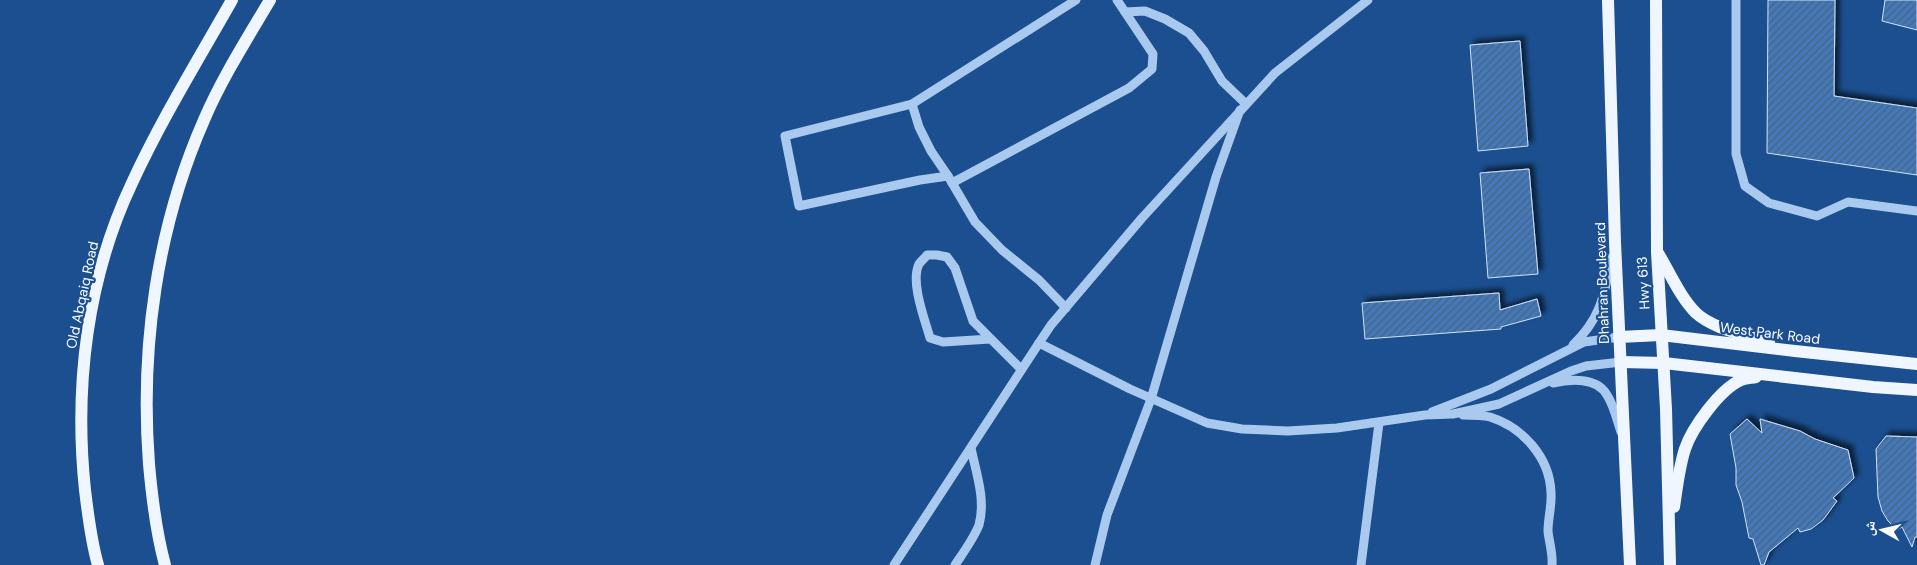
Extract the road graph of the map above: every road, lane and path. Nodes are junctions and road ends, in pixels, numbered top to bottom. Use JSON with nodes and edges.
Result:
{"nodes":[{"id":1,"x":232,"y":0,"type":"edge"},
{"id":2,"x":270,"y":0,"type":"edge"},
{"id":3,"x":1076,"y":0,"type":"edge"},
{"id":4,"x":1117,"y":0,"type":"edge"},
{"id":5,"x":1368,"y":0,"type":"edge"},
{"id":6,"x":1608,"y":0,"type":"edge"},
{"id":7,"x":1656,"y":0,"type":"edge"},
{"id":8,"x":1736,"y":0,"type":"edge"},
{"id":9,"x":1125,"y":12,"type":"junction"},
{"id":10,"x":912,"y":104,"type":"junction"},
{"id":11,"x":1243,"y":107,"type":"junction"},
{"id":12,"x":950,"y":180,"type":"junction"},
{"id":13,"x":1917,"y":211,"type":"edge"},
{"id":14,"x":1615,"y":242,"type":"junction"},
{"id":15,"x":1657,"y":252,"type":"junction"},
{"id":16,"x":1066,"y":308,"type":"junction"},
{"id":17,"x":1661,"y":335,"type":"junction"},
{"id":18,"x":1620,"y":336,"type":"junction"},
{"id":19,"x":990,"y":340,"type":"junction"},
{"id":20,"x":1039,"y":343,"type":"junction"},
{"id":21,"x":1566,"y":351,"type":"junction"},
{"id":22,"x":1795,"y":351,"type":"junction"},
{"id":23,"x":1621,"y":362,"type":"junction"},
{"id":24,"x":1664,"y":363,"type":"junction"},
{"id":25,"x":1917,"y":364,"type":"edge"},
{"id":26,"x":1021,"y":369,"type":"junction"},
{"id":27,"x":1771,"y":375,"type":"junction"},
{"id":28,"x":1534,"y":388,"type":"junction"},
{"id":29,"x":1917,"y":390,"type":"edge"},
{"id":30,"x":1151,"y":398,"type":"junction"},
{"id":31,"x":1453,"y":414,"type":"junction"},
{"id":32,"x":1425,"y":415,"type":"junction"},
{"id":33,"x":1379,"y":423,"type":"junction"},
{"id":34,"x":1624,"y":441,"type":"junction"},
{"id":35,"x":971,"y":448,"type":"junction"},
{"id":36,"x":1669,"y":532,"type":"junction"},
{"id":37,"x":165,"y":562,"type":"edge"},
{"id":38,"x":98,"y":565,"type":"edge"},
{"id":39,"x":894,"y":565,"type":"edge"},
{"id":40,"x":955,"y":565,"type":"edge"},
{"id":41,"x":1096,"y":565,"type":"edge"},
{"id":42,"x":1361,"y":565,"type":"edge"},
{"id":43,"x":1552,"y":565,"type":"edge"},
{"id":44,"x":1630,"y":565,"type":"edge"},
{"id":45,"x":1670,"y":565,"type":"edge"}],
"edges":[{"from":1,"to":38,"type":"main road","name":"Old Abqaiq Road"},
{"from":2,"to":37,"type":"main road"},
{"from":3,"to":10,"type":"street"},
{"from":4,"to":9,"type":"street"},
{"from":5,"to":11,"type":"street"},
{"from":6,"to":14,"type":"main road","name":"Dhahran Boulevard"},
{"from":7,"to":15,"type":"main road","name":"Hwy 613"},
{"from":8,"to":13,"type":"street"},
{"from":9,"to":11,"type":"street"},
{"from":9,"to":12,"type":"street"},
{"from":10,"to":12,"type":"street"},
{"from":10,"to":12,"type":"street"},
{"from":11,"to":16,"type":"street"},
{"from":11,"to":30,"type":"street"},
{"from":12,"to":16,"type":"street"},
{"from":14,"to":18,"type":"main road","name":"Dhahran Boulevard"},
{"from":14,"to":21,"type":"street"},
{"from":15,"to":17,"type":"main road","name":"Hwy 613"},
{"from":15,"to":22,"type":"main road"},
{"from":16,"to":20,"type":"street"},
{"from":17,"to":18,"type":"main road","name":"West Park Road"},
{"from":17,"to":22,"type":"main road","name":"West Park Road"},
{"from":17,"to":24,"type":"main road","name":"Hwy 613"},
{"from":18,"to":21,"type":"street"},
{"from":18,"to":23,"type":"main road","name":"Dhahran Boulevard"},
{"from":19,"to":19,"type":"street"},
{"from":19,"to":26,"type":"street"},
{"from":20,"to":26,"type":"street"},
{"from":20,"to":30,"type":"street"},
{"from":21,"to":32,"type":"street"},
{"from":22,"to":25,"type":"main road","name":"West Park Road"},
{"from":23,"to":24,"type":"main road"},
{"from":23,"to":28,"type":"street"},
{"from":23,"to":34,"type":"main road","name":"Dhahran Boulevard"},
{"from":24,"to":27,"type":"main road"},
{"from":24,"to":36,"type":"main road","name":"Hwy 613"},
{"from":26,"to":35,"type":"street"},
{"from":27,"to":29,"type":"main road"},
{"from":27,"to":36,"type":"main road"},
{"from":28,"to":31,"type":"street"},
{"from":28,"to":34,"type":"street"},
{"from":30,"to":33,"type":"street"},
{"from":30,"to":41,"type":"street"},
{"from":31,"to":32,"type":"street"},
{"from":31,"to":43,"type":"street"},
{"from":32,"to":33,"type":"street"},
{"from":33,"to":42,"type":"street"},
{"from":34,"to":44,"type":"main road","name":"Dhahran Boulevard"},
{"from":35,"to":39,"type":"street"},
{"from":35,"to":40,"type":"street"},
{"from":36,"to":45,"type":"main road","name":"Hwy 613"}]}
